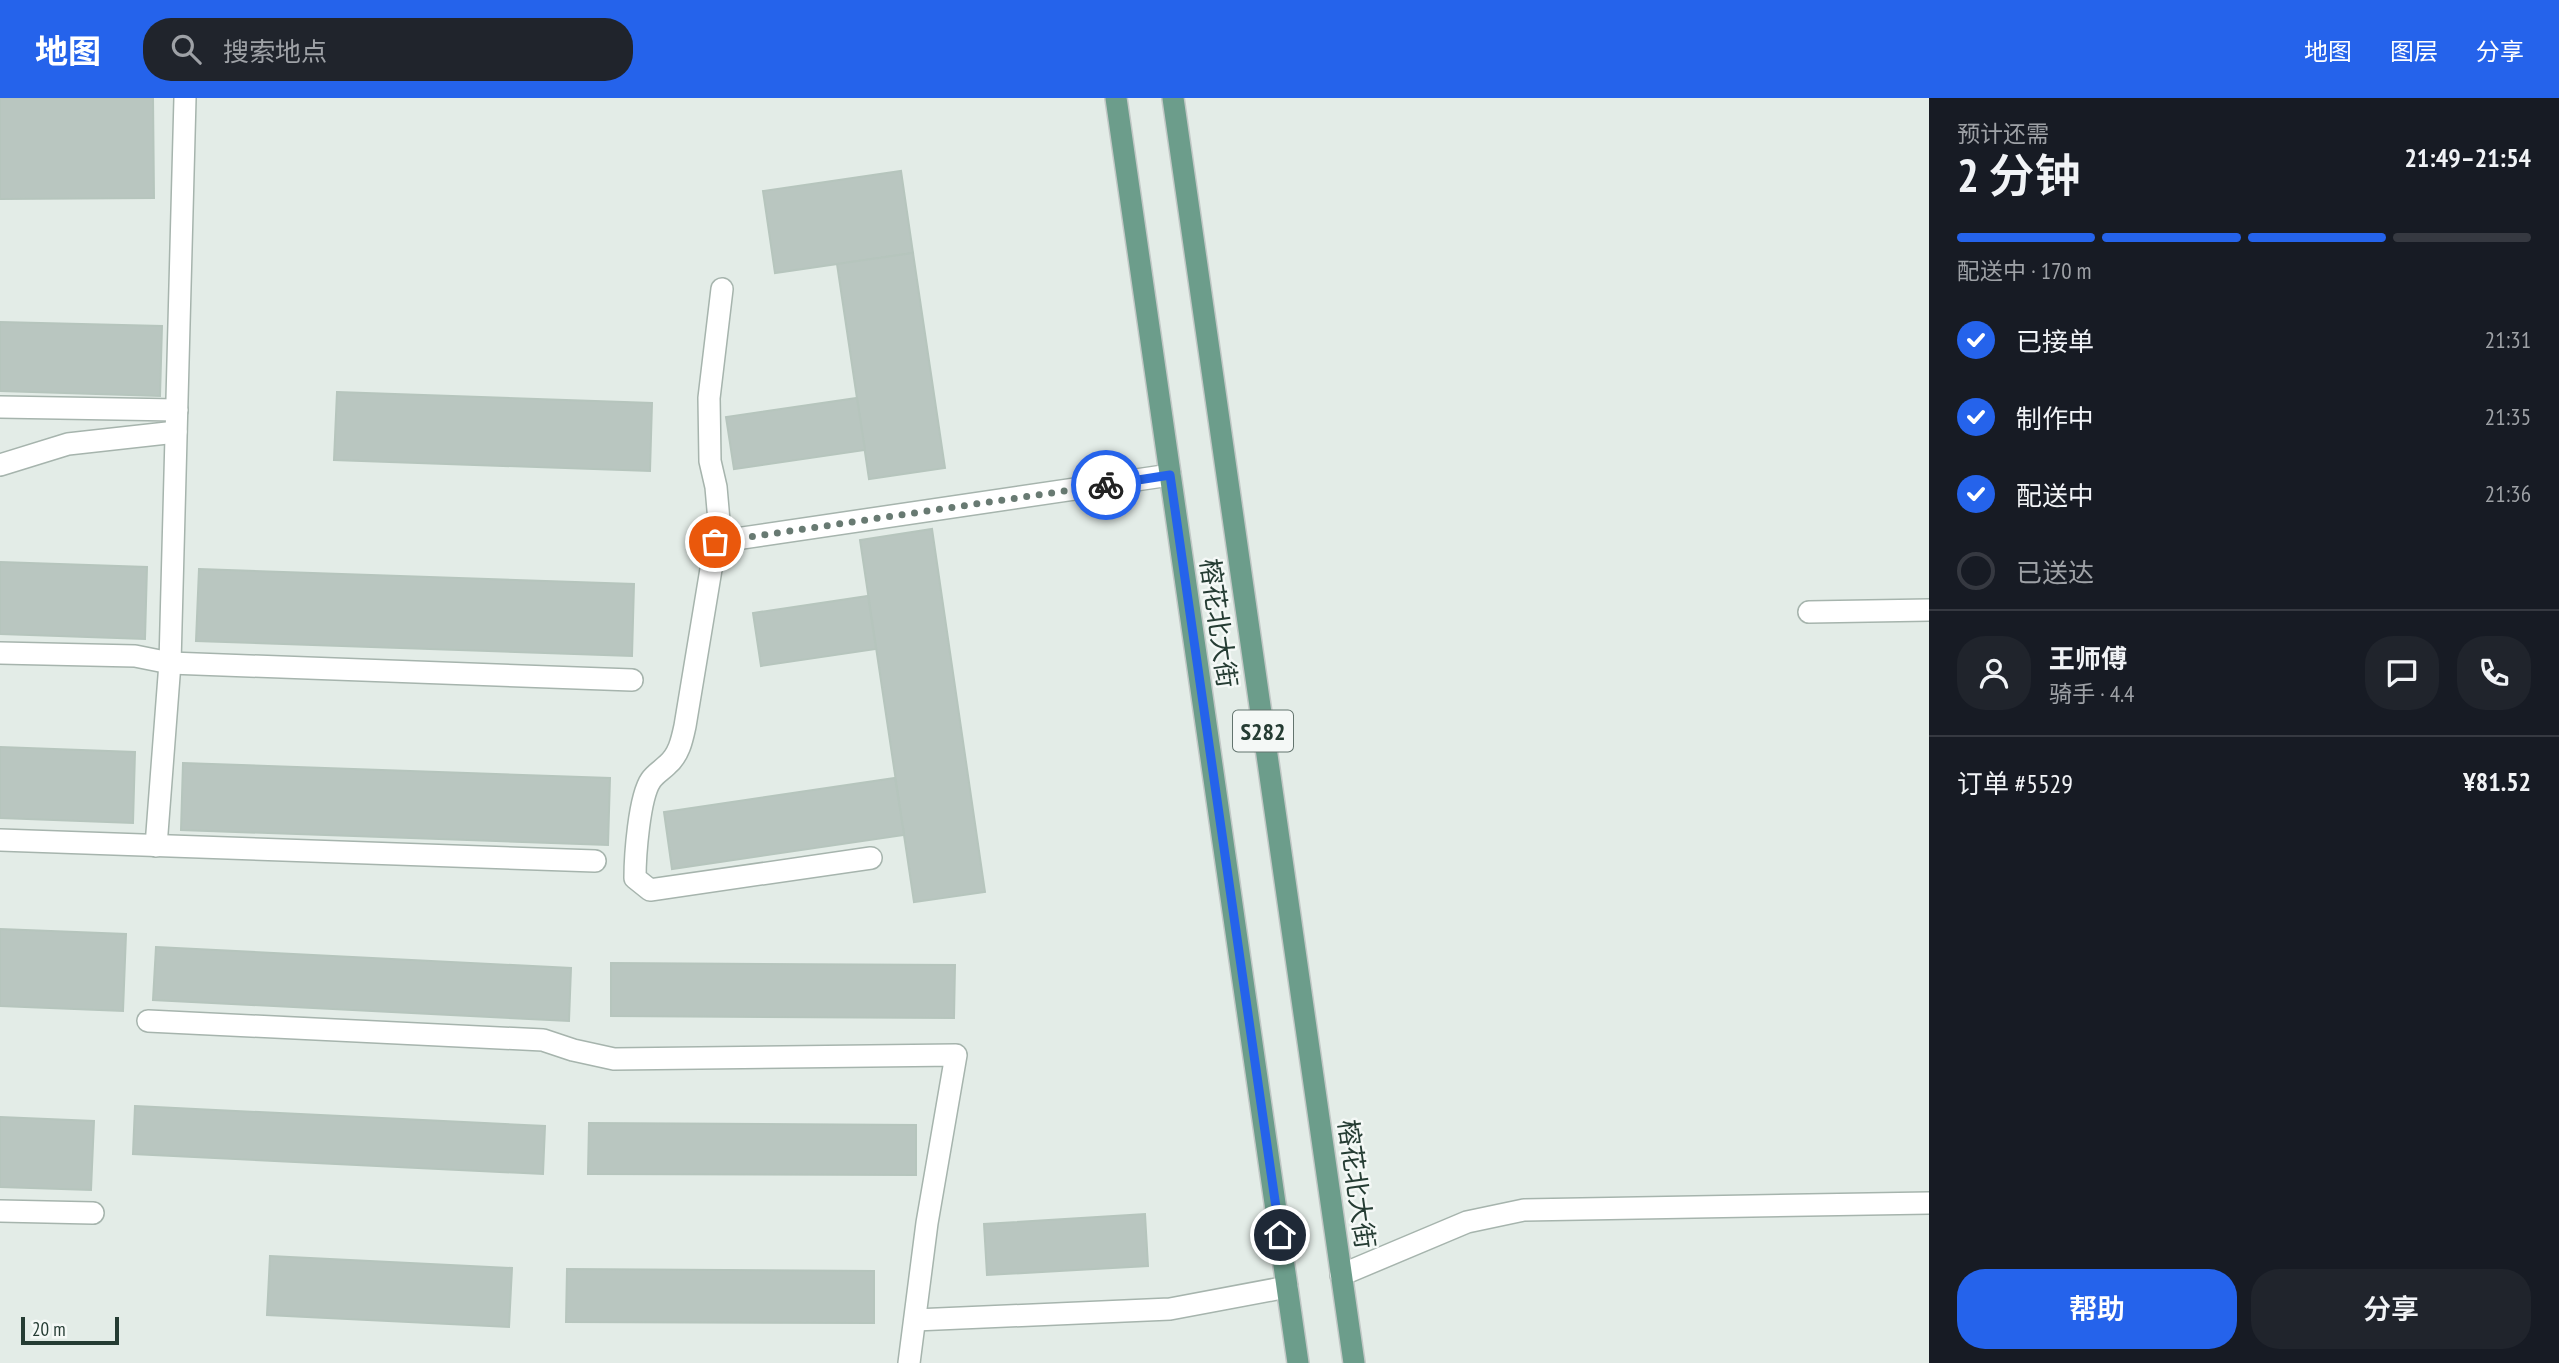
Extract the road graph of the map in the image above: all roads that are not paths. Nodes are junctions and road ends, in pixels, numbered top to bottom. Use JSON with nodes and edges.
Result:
{"nodes":[{"id":1,"x":184,"y":98,"type":"edge"},
{"id":2,"x":1116,"y":98,"type":"edge"},
{"id":3,"x":1173,"y":98,"type":"edge"},
{"id":4,"x":722,"y":289,"type":"dead end"},
{"id":5,"x":0,"y":407,"type":"edge"},
{"id":6,"x":177,"y":410,"type":"junction"},
{"id":7,"x":176,"y":432,"type":"junction"},
{"id":8,"x":0,"y":465,"type":"edge"},
{"id":9,"x":1170,"y":475,"type":"junction"},
{"id":10,"x":715,"y":542,"type":"junction"},
{"id":11,"x":1929,"y":610,"type":"edge"},
{"id":12,"x":1809,"y":612,"type":"dead end"},
{"id":13,"x":0,"y":653,"type":"edge"},
{"id":14,"x":170,"y":663,"type":"junction"},
{"id":15,"x":632,"y":680,"type":"dead end"},
{"id":16,"x":0,"y":841,"type":"edge"},
{"id":17,"x":156,"y":846,"type":"junction"},
{"id":18,"x":871,"y":858,"type":"dead end"},
{"id":19,"x":595,"y":861,"type":"dead end"},
{"id":20,"x":148,"y":1021,"type":"dead end"},
{"id":21,"x":1929,"y":1203,"type":"edge"},
{"id":22,"x":0,"y":1211,"type":"edge"},
{"id":23,"x":93,"y":1213,"type":"dead end"},
{"id":24,"x":1341,"y":1275,"type":"junction"},
{"id":25,"x":1287,"y":1287,"type":"junction"},
{"id":26,"x":915,"y":1320,"type":"junction"},
{"id":27,"x":909,"y":1363,"type":"edge"},
{"id":28,"x":1298,"y":1363,"type":"edge"},
{"id":29,"x":1354,"y":1363,"type":"edge"}],
"edges":[{"from":1,"to":6,"type":"street"},
{"from":2,"to":9,"type":"main road","name":"榕花北大街","number":"S282"},
{"from":3,"to":24,"type":"main road","name":"榕花北大街","number":"S282"},
{"from":4,"to":10,"type":"street"},
{"from":5,"to":6,"type":"street"},
{"from":6,"to":7,"type":"street"},
{"from":7,"to":8,"type":"street"},
{"from":7,"to":14,"type":"street"},
{"from":9,"to":10,"type":"street"},
{"from":9,"to":25,"type":"main road","name":"榕花北大街","number":"S282"},
{"from":10,"to":18,"type":"street"},
{"from":11,"to":12,"type":"street"},
{"from":13,"to":14,"type":"street"},
{"from":14,"to":15,"type":"street"},
{"from":14,"to":17,"type":"street"},
{"from":16,"to":17,"type":"street"},
{"from":17,"to":19,"type":"street"},
{"from":20,"to":26,"type":"street"},
{"from":21,"to":24,"type":"street"},
{"from":22,"to":23,"type":"street"},
{"from":24,"to":29,"type":"main road","name":"榕花北大街","number":"S282"},
{"from":25,"to":26,"type":"street"},
{"from":25,"to":28,"type":"main road","name":"榕花北大街","number":"S282"},
{"from":26,"to":27,"type":"street"}]}
